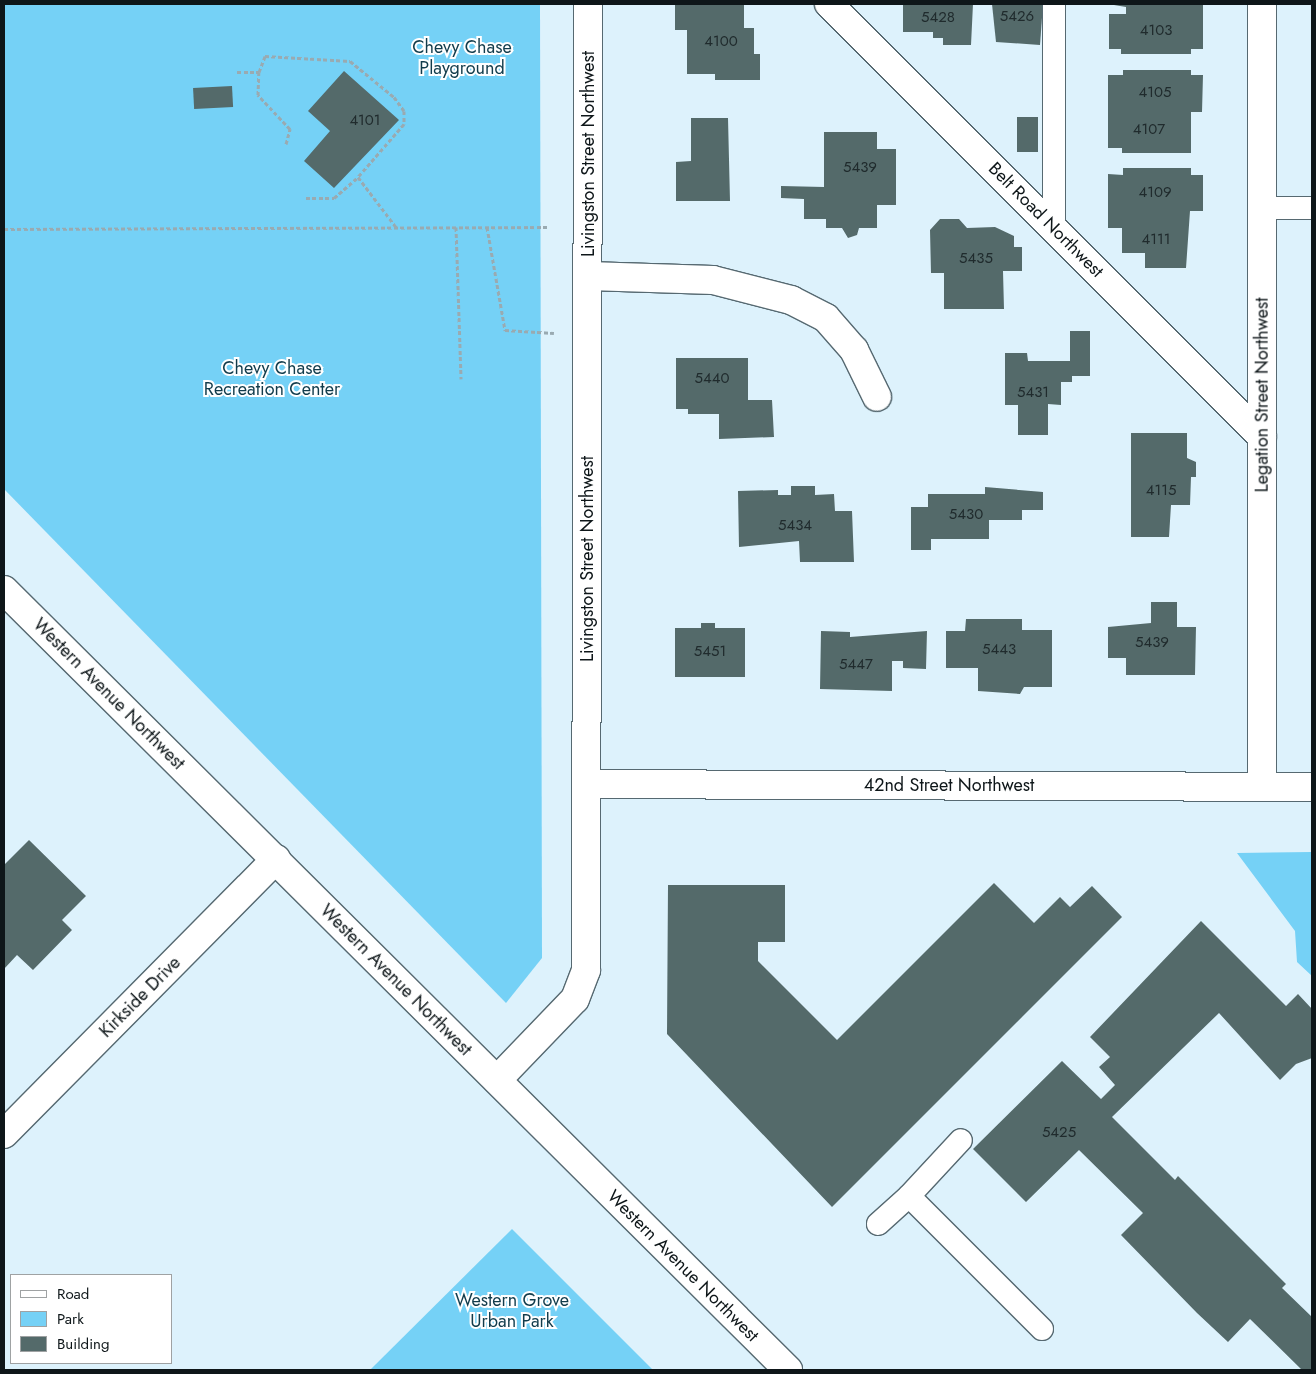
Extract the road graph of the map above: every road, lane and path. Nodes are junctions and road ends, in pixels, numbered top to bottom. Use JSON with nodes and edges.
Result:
{"nodes":[{"id":1,"x":588,"y":4,"type":"edge"},
{"id":2,"x":829,"y":4,"type":"edge"},
{"id":3,"x":1054,"y":4,"type":"edge"},
{"id":4,"x":1262,"y":4,"type":"edge"},
{"id":5,"x":237,"y":72,"type":"dead end"},
{"id":6,"x":258,"y":72,"type":"junction"},
{"id":7,"x":286,"y":144,"type":"dead end"},
{"id":8,"x":358,"y":177,"type":"junction"},
{"id":9,"x":306,"y":198,"type":"dead end"},
{"id":10,"x":1262,"y":208,"type":"junction"},
{"id":11,"x":1312,"y":208,"type":"edge"},
{"id":12,"x":397,"y":227,"type":"junction"},
{"id":13,"x":456,"y":227,"type":"junction"},
{"id":14,"x":487,"y":227,"type":"junction"},
{"id":15,"x":548,"y":227,"type":"dead end"},
{"id":16,"x":1054,"y":227,"type":"junction"},
{"id":17,"x":4,"y":229,"type":"edge"},
{"id":18,"x":588,"y":276,"type":"junction"},
{"id":19,"x":560,"y":333,"type":"dead end"},
{"id":20,"x":461,"y":379,"type":"dead end"},
{"id":21,"x":878,"y":397,"type":"dead end"},
{"id":22,"x":1262,"y":437,"type":"junction"},
{"id":23,"x":4,"y":590,"type":"edge"},
{"id":24,"x":586,"y":784,"type":"junction"},
{"id":25,"x":1262,"y":787,"type":"junction"},
{"id":26,"x":1312,"y":787,"type":"edge"},
{"id":27,"x":276,"y":859,"type":"junction"},
{"id":28,"x":497,"y":1080,"type":"junction"},
{"id":29,"x":4,"y":1134,"type":"edge"},
{"id":30,"x":961,"y":1140,"type":"dead end"},
{"id":31,"x":909,"y":1196,"type":"junction"},
{"id":32,"x":878,"y":1224,"type":"dead end"},
{"id":33,"x":1042,"y":1328,"type":"dead end"},
{"id":34,"x":788,"y":1370,"type":"edge"}],
"edges":[{"from":1,"to":18,"type":"street","name":"Livingston Street Northwest"},
{"from":2,"to":16,"type":"street","name":"Belt Road Northwest"},
{"from":3,"to":16,"type":"lane"},
{"from":4,"to":10,"type":"street","name":"Legation Street Northwest"},
{"from":5,"to":6,"type":"path"},
{"from":6,"to":7,"type":"path"},
{"from":6,"to":8,"type":"path"},
{"from":8,"to":9,"type":"path"},
{"from":8,"to":12,"type":"path"},
{"from":10,"to":11,"type":"lane"},
{"from":10,"to":22,"type":"street","name":"Legation Street Northwest"},
{"from":12,"to":13,"type":"path"},
{"from":12,"to":17,"type":"path"},
{"from":13,"to":14,"type":"path"},
{"from":13,"to":20,"type":"path"},
{"from":14,"to":15,"type":"path"},
{"from":14,"to":19,"type":"path"},
{"from":16,"to":22,"type":"street","name":"Belt Road Northwest"},
{"from":18,"to":21,"type":"street"},
{"from":18,"to":24,"type":"street","name":"Livingston Street Northwest"},
{"from":22,"to":25,"type":"street","name":"Legation Street Northwest"},
{"from":23,"to":27,"type":"street","name":"Western Avenue Northwest"},
{"from":24,"to":25,"type":"street","name":"42nd Street Northwest"},
{"from":24,"to":28,"type":"street","name":"Livingston Street Northwest"},
{"from":25,"to":26,"type":"street","name":"42nd Street Northwest"},
{"from":27,"to":28,"type":"street","name":"Western Avenue Northwest"},
{"from":27,"to":29,"type":"street","name":"Kirkside Drive"},
{"from":28,"to":34,"type":"street","name":"Western Avenue Northwest"},
{"from":30,"to":31,"type":"lane"},
{"from":31,"to":32,"type":"lane"},
{"from":31,"to":33,"type":"lane"}]}
